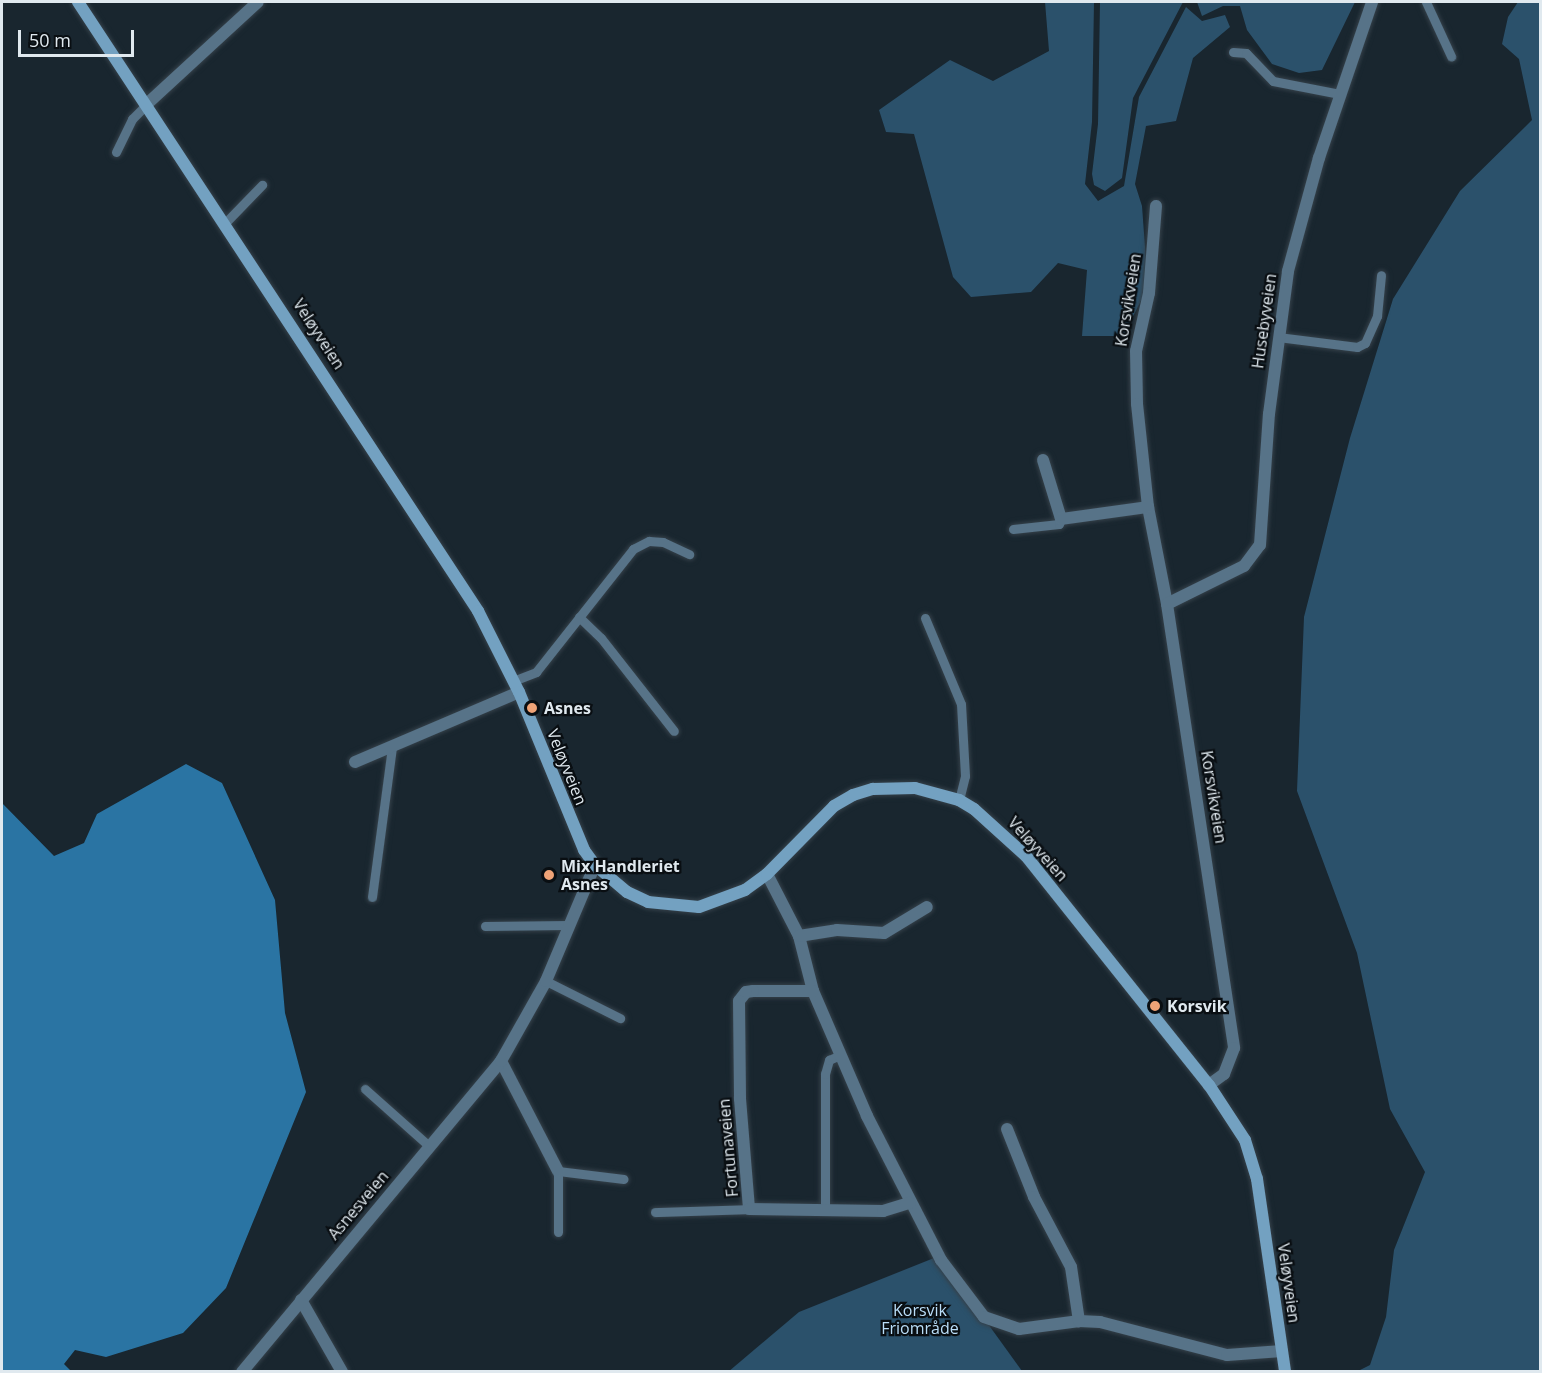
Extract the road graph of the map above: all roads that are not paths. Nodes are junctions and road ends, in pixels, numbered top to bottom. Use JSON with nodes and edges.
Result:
{"nodes":[{"id":1,"x":78,"y":2,"type":"edge"},
{"id":2,"x":258,"y":2,"type":"edge"},
{"id":3,"x":1372,"y":2,"type":"edge"},
{"id":4,"x":1426,"y":2,"type":"edge"},
{"id":5,"x":1233,"y":52,"type":"dead end"},
{"id":6,"x":1450,"y":56,"type":"dead end"},
{"id":7,"x":1340,"y":94,"type":"junction"},
{"id":8,"x":148,"y":103,"type":"junction"},
{"id":9,"x":116,"y":152,"type":"dead end"},
{"id":10,"x":262,"y":185,"type":"dead end"},
{"id":11,"x":1156,"y":206,"type":"dead end"},
{"id":12,"x":226,"y":222,"type":"junction"},
{"id":13,"x":1381,"y":275,"type":"dead end"},
{"id":14,"x":1278,"y":337,"type":"junction"},
{"id":15,"x":1043,"y":460,"type":"dead end"},
{"id":16,"x":1148,"y":507,"type":"junction"},
{"id":17,"x":1061,"y":519,"type":"junction"},
{"id":18,"x":1013,"y":529,"type":"dead end"},
{"id":19,"x":689,"y":554,"type":"dead end"},
{"id":20,"x":1167,"y":604,"type":"junction"},
{"id":21,"x":579,"y":617,"type":"junction"},
{"id":22,"x":925,"y":618,"type":"dead end"},
{"id":23,"x":516,"y":687,"type":"junction"},
{"id":24,"x":674,"y":731,"type":"dead end"},
{"id":25,"x":392,"y":748,"type":"junction"},
{"id":26,"x":355,"y":762,"type":"dead end"},
{"id":27,"x":959,"y":800,"type":"junction"},
{"id":28,"x":595,"y":865,"type":"junction"},
{"id":29,"x":767,"y":874,"type":"junction"},
{"id":30,"x":372,"y":897,"type":"dead end"},
{"id":31,"x":927,"y":907,"type":"dead end"},
{"id":32,"x":485,"y":926,"type":"dead end"},
{"id":33,"x":568,"y":926,"type":"junction"},
{"id":34,"x":799,"y":936,"type":"junction"},
{"id":35,"x":546,"y":981,"type":"junction"},
{"id":36,"x":813,"y":991,"type":"junction"},
{"id":37,"x":620,"y":1018,"type":"dead end"},
{"id":38,"x":838,"y":1056,"type":"junction"},
{"id":39,"x":501,"y":1061,"type":"junction"},
{"id":40,"x":1209,"y":1085,"type":"junction"},
{"id":41,"x":365,"y":1089,"type":"dead end"},
{"id":42,"x":1007,"y":1129,"type":"dead end"},
{"id":43,"x":429,"y":1146,"type":"junction"},
{"id":44,"x":558,"y":1171,"type":"junction"},
{"id":45,"x":624,"y":1179,"type":"dead end"},
{"id":46,"x":910,"y":1203,"type":"junction"},
{"id":47,"x":750,"y":1209,"type":"junction"},
{"id":48,"x":825,"y":1210,"type":"junction"},
{"id":49,"x":655,"y":1212,"type":"dead end"},
{"id":50,"x":558,"y":1232,"type":"dead end"},
{"id":51,"x":301,"y":1300,"type":"junction"},
{"id":52,"x":1079,"y":1321,"type":"junction"},
{"id":53,"x":1282,"y":1351,"type":"junction"},
{"id":54,"x":242,"y":1371,"type":"edge"},
{"id":55,"x":342,"y":1371,"type":"edge"},
{"id":56,"x":1285,"y":1371,"type":"edge"}],
"edges":[{"from":1,"to":8,"type":"main road","name":"Veløyveien"},
{"from":2,"to":8,"type":"street"},
{"from":3,"to":7,"type":"street","name":"Husebyveien"},
{"from":4,"to":6,"type":"lane"},
{"from":5,"to":7,"type":"lane"},
{"from":7,"to":14,"type":"street","name":"Husebyveien"},
{"from":8,"to":9,"type":"lane"},
{"from":8,"to":12,"type":"main road","name":"Veløyveien"},
{"from":10,"to":12,"type":"lane"},
{"from":11,"to":16,"type":"street","name":"Korsvikveien"},
{"from":12,"to":23,"type":"main road","name":"Veløyveien"},
{"from":13,"to":14,"type":"lane"},
{"from":14,"to":20,"type":"street","name":"Husebyveien"},
{"from":15,"to":17,"type":"street"},
{"from":16,"to":17,"type":"street"},
{"from":16,"to":20,"type":"street","name":"Korsvikveien"},
{"from":17,"to":18,"type":"lane"},
{"from":19,"to":21,"type":"lane"},
{"from":20,"to":40,"type":"street","name":"Korsvikveien"},
{"from":21,"to":23,"type":"lane"},
{"from":21,"to":24,"type":"lane"},
{"from":22,"to":27,"type":"lane"},
{"from":23,"to":25,"type":"street"},
{"from":23,"to":28,"type":"main road","name":"Veløyveien"},
{"from":25,"to":26,"type":"street"},
{"from":25,"to":30,"type":"lane"},
{"from":27,"to":29,"type":"main road","name":"Veløyveien"},
{"from":27,"to":40,"type":"main road","name":"Veløyveien"},
{"from":28,"to":29,"type":"main road","name":"Veløyveien"},
{"from":28,"to":33,"type":"street","name":"Asnesveien"},
{"from":29,"to":34,"type":"street"},
{"from":31,"to":34,"type":"street"},
{"from":32,"to":33,"type":"lane"},
{"from":33,"to":35,"type":"street","name":"Asnesveien"},
{"from":34,"to":36,"type":"street"},
{"from":35,"to":37,"type":"lane"},
{"from":35,"to":39,"type":"street","name":"Asnesveien"},
{"from":36,"to":38,"type":"street"},
{"from":36,"to":47,"type":"street","name":"Fortunaveien"},
{"from":38,"to":46,"type":"street"},
{"from":38,"to":48,"type":"lane"},
{"from":39,"to":43,"type":"street","name":"Asnesveien"},
{"from":39,"to":44,"type":"street"},
{"from":40,"to":53,"type":"main road","name":"Veløyveien"},
{"from":41,"to":43,"type":"lane"},
{"from":42,"to":52,"type":"street"},
{"from":43,"to":51,"type":"street","name":"Asnesveien"},
{"from":44,"to":45,"type":"lane"},
{"from":44,"to":50,"type":"lane"},
{"from":46,"to":48,"type":"street","name":"Fortunaveien"},
{"from":46,"to":52,"type":"street"},
{"from":47,"to":48,"type":"street","name":"Fortunaveien"},
{"from":47,"to":49,"type":"lane"},
{"from":51,"to":54,"type":"street","name":"Asnesveien"},
{"from":51,"to":55,"type":"street"},
{"from":52,"to":53,"type":"street"},
{"from":53,"to":56,"type":"main road","name":"Veløyveien"}]}
